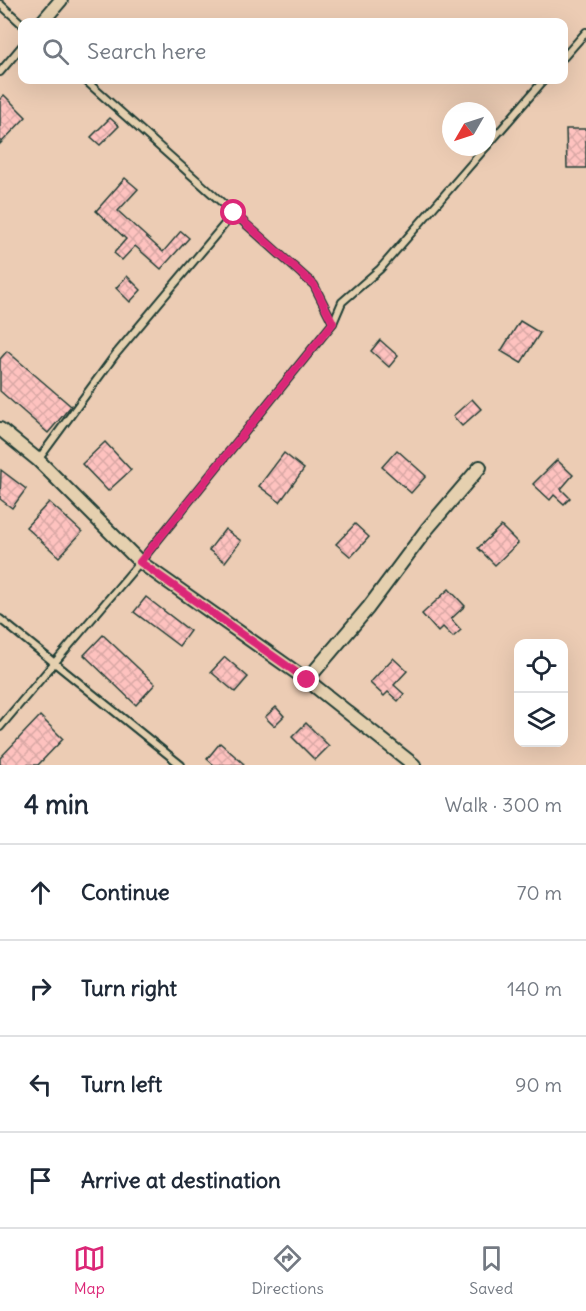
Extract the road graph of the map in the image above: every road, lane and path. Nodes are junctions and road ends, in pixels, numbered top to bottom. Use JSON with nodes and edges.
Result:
{"nodes":[{"id":1,"x":61,"y":0,"type":"edge"},
{"id":2,"x":0,"y":4,"type":"edge"},
{"id":3,"x":45,"y":18,"type":"edge"},
{"id":4,"x":18,"y":20,"type":"edge"},
{"id":5,"x":586,"y":32,"type":"edge"},
{"id":6,"x":18,"y":51,"type":"edge"},
{"id":7,"x":568,"y":52,"type":"edge"},
{"id":8,"x":0,"y":72,"type":"edge"},
{"id":9,"x":89,"y":84,"type":"edge"},
{"id":10,"x":540,"y":84,"type":"edge"},
{"id":11,"x":496,"y":135,"type":"edge"},
{"id":12,"x":477,"y":156,"type":"edge"},
{"id":13,"x":234,"y":213,"type":"junction"},
{"id":14,"x":333,"y":323,"type":"junction"},
{"id":15,"x":0,"y":429,"type":"edge"},
{"id":16,"x":39,"y":460,"type":"junction"},
{"id":17,"x":480,"y":467,"type":"dead end"},
{"id":18,"x":140,"y":562,"type":"junction"},
{"id":19,"x":0,"y":619,"type":"edge"},
{"id":20,"x":54,"y":663,"type":"junction"},
{"id":21,"x":307,"y":680,"type":"junction"},
{"id":22,"x":0,"y":727,"type":"edge"},
{"id":23,"x":182,"y":765,"type":"edge"},
{"id":24,"x":414,"y":765,"type":"edge"}],
"edges":[{"from":1,"to":3,"type":"street"},
{"from":2,"to":4,"type":"lane"},
{"from":5,"to":7,"type":"lane"},
{"from":6,"to":8,"type":"lane"},
{"from":9,"to":13,"type":"lane"},
{"from":10,"to":11,"type":"lane"},
{"from":12,"to":14,"type":"lane"},
{"from":13,"to":14,"type":"lane"},
{"from":13,"to":16,"type":"lane"},
{"from":14,"to":18,"type":"lane"},
{"from":15,"to":16,"type":"street"},
{"from":16,"to":18,"type":"street"},
{"from":17,"to":21,"type":"street"},
{"from":18,"to":20,"type":"lane"},
{"from":18,"to":21,"type":"street"},
{"from":19,"to":20,"type":"lane"},
{"from":20,"to":22,"type":"lane"},
{"from":20,"to":23,"type":"lane"},
{"from":21,"to":24,"type":"street"}]}
